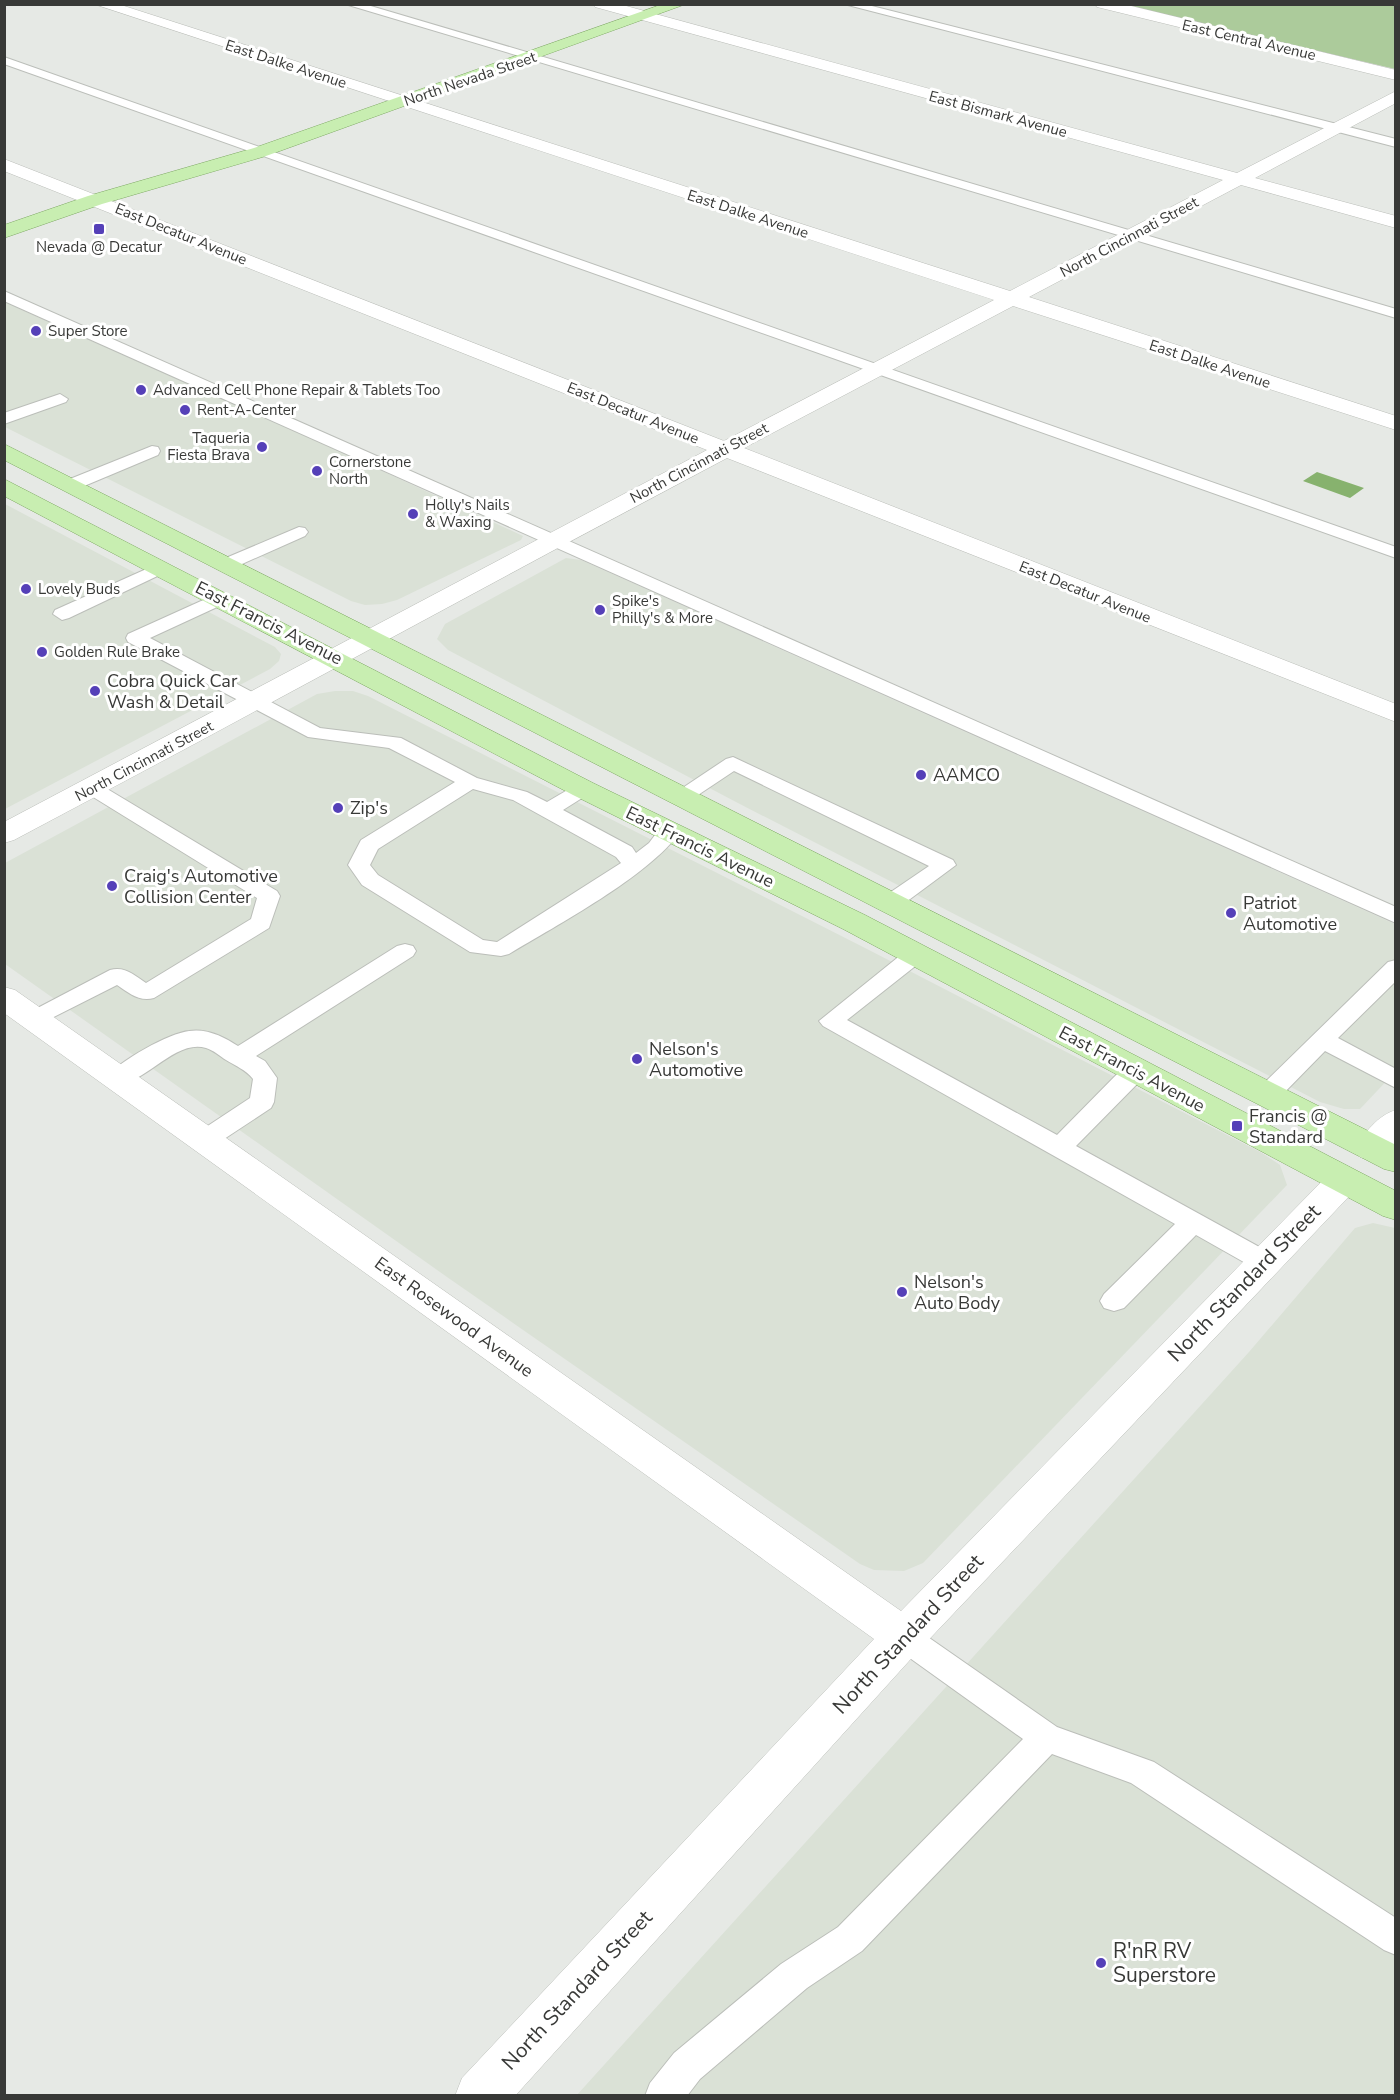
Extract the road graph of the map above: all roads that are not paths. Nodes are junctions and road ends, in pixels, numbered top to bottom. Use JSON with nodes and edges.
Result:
{"nodes":[{"id":1,"x":101,"y":4,"type":"edge"},
{"id":2,"x":350,"y":4,"type":"edge"},
{"id":3,"x":600,"y":4,"type":"edge"},
{"id":4,"x":679,"y":4,"type":"edge"},
{"id":5,"x":849,"y":4,"type":"edge"},
{"id":6,"x":1102,"y":4,"type":"edge"},
{"id":7,"x":644,"y":17,"type":"junction"},
{"id":8,"x":531,"y":58,"type":"junction"},
{"id":9,"x":4,"y":60,"type":"edge"},
{"id":10,"x":1395,"y":75,"type":"edge"},
{"id":11,"x":1395,"y":96,"type":"edge"},
{"id":12,"x":405,"y":102,"type":"junction"},
{"id":13,"x":1334,"y":128,"type":"junction"},
{"id":14,"x":1395,"y":143,"type":"edge"},
{"id":15,"x":260,"y":152,"type":"junction"},
{"id":16,"x":4,"y":164,"type":"edge"},
{"id":17,"x":1238,"y":179,"type":"junction"},
{"id":18,"x":95,"y":210,"type":"junction"},
{"id":19,"x":124,"y":211,"type":"junction"},
{"id":20,"x":1395,"y":222,"type":"edge"},
{"id":21,"x":4,"y":232,"type":"edge"},
{"id":22,"x":1130,"y":236,"type":"junction"},
{"id":23,"x":4,"y":295,"type":"edge"},
{"id":24,"x":1009,"y":299,"type":"junction"},
{"id":25,"x":1395,"y":314,"type":"edge"},
{"id":26,"x":874,"y":370,"type":"junction"},
{"id":27,"x":60,"y":399,"type":"dead end"},
{"id":28,"x":4,"y":419,"type":"edge"},
{"id":29,"x":1395,"y":423,"type":"edge"},
{"id":30,"x":724,"y":449,"type":"junction"},
{"id":31,"x":4,"y":451,"type":"edge"},
{"id":32,"x":152,"y":451,"type":"dead end"},
{"id":33,"x":71,"y":485,"type":"junction"},
{"id":34,"x":4,"y":486,"type":"edge"},
{"id":35,"x":299,"y":532,"type":"dead end"},
{"id":36,"x":553,"y":540,"type":"junction"},
{"id":37,"x":1395,"y":553,"type":"edge"},
{"id":38,"x":227,"y":564,"type":"junction"},
{"id":39,"x":162,"y":567,"type":"junction"},
{"id":40,"x":221,"y":598,"type":"junction"},
{"id":41,"x":62,"y":614,"type":"dead end"},
{"id":42,"x":371,"y":638,"type":"junction"},
{"id":43,"x":336,"y":658,"type":"junction"},
{"id":44,"x":255,"y":702,"type":"junction"},
{"id":45,"x":1395,"y":714,"type":"edge"},
{"id":46,"x":470,"y":782,"type":"junction"},
{"id":47,"x":92,"y":788,"type":"junction"},
{"id":48,"x":583,"y":789,"type":"junction"},
{"id":49,"x":682,"y":797,"type":"junction"},
{"id":50,"x":547,"y":811,"type":"junction"},
{"id":51,"x":669,"y":832,"type":"junction"},
{"id":52,"x":4,"y":834,"type":"edge"},
{"id":53,"x":633,"y":864,"type":"junction"},
{"id":54,"x":890,"y":903,"type":"junction"},
{"id":55,"x":1395,"y":916,"type":"edge"},
{"id":56,"x":405,"y":951,"type":"dead end"},
{"id":57,"x":915,"y":955,"type":"junction"},
{"id":58,"x":1395,"y":966,"type":"edge"},
{"id":59,"x":4,"y":997,"type":"edge"},
{"id":60,"x":36,"y":1018,"type":"junction"},
{"id":61,"x":1323,"y":1040,"type":"junction"},
{"id":62,"x":240,"y":1056,"type":"junction"},
{"id":63,"x":1135,"y":1071,"type":"junction"},
{"id":64,"x":120,"y":1077,"type":"junction"},
{"id":65,"x":1395,"y":1080,"type":"edge"},
{"id":66,"x":1267,"y":1095,"type":"junction"},
{"id":67,"x":1395,"y":1122,"type":"edge"},
{"id":68,"x":206,"y":1139,"type":"junction"},
{"id":69,"x":1059,"y":1148,"type":"junction"},
{"id":70,"x":1384,"y":1154,"type":"edge"},
{"id":71,"x":1344,"y":1180,"type":"junction"},
{"id":72,"x":1395,"y":1207,"type":"edge"},
{"id":73,"x":1192,"y":1223,"type":"junction"},
{"id":74,"x":1265,"y":1262,"type":"junction"},
{"id":75,"x":1114,"y":1301,"type":"dead end"},
{"id":76,"x":904,"y":1637,"type":"junction"},
{"id":77,"x":1046,"y":1738,"type":"junction"},
{"id":78,"x":1395,"y":1938,"type":"edge"},
{"id":79,"x":480,"y":2096,"type":"edge"},
{"id":80,"x":663,"y":2096,"type":"edge"}],
"edges":[{"from":1,"to":12,"type":"street","name":"East Dalke Avenue"},
{"from":2,"to":8,"type":"lane"},
{"from":3,"to":7,"type":"street","name":"East Bismark Avenue"},
{"from":4,"to":7,"type":"main road","name":"North Nevada Street"},
{"from":5,"to":13,"type":"lane"},
{"from":6,"to":10,"type":"street","name":"East Central Avenue"},
{"from":7,"to":8,"type":"main road","name":"North Nevada Street"},
{"from":7,"to":17,"type":"street","name":"East Bismark Avenue"},
{"from":8,"to":12,"type":"main road","name":"North Nevada Street"},
{"from":8,"to":22,"type":"lane"},
{"from":9,"to":15,"type":"lane"},
{"from":11,"to":13,"type":"street","name":"North Cincinnati Street"},
{"from":12,"to":15,"type":"main road","name":"North Nevada Street"},
{"from":12,"to":24,"type":"street","name":"East Dalke Avenue"},
{"from":13,"to":14,"type":"lane"},
{"from":13,"to":17,"type":"street","name":"North Cincinnati Street"},
{"from":15,"to":18,"type":"main road","name":"North Nevada Street"},
{"from":15,"to":19,"type":"main road","name":"North Nevada Street"},
{"from":15,"to":26,"type":"lane"},
{"from":16,"to":18,"type":"street","name":"East Decatur Avenue"},
{"from":17,"to":20,"type":"street","name":"East Bismark Avenue"},
{"from":17,"to":22,"type":"street","name":"North Cincinnati Street"},
{"from":18,"to":19,"type":"street","name":"East Decatur Avenue"},
{"from":18,"to":21,"type":"main road","name":"North Nevada Street"},
{"from":19,"to":30,"type":"street","name":"East Decatur Avenue"},
{"from":22,"to":24,"type":"street","name":"North Cincinnati Street"},
{"from":22,"to":25,"type":"lane"},
{"from":23,"to":36,"type":"lane"},
{"from":24,"to":26,"type":"street","name":"North Cincinnati Street"},
{"from":24,"to":29,"type":"street","name":"East Dalke Avenue"},
{"from":26,"to":30,"type":"street","name":"North Cincinnati Street"},
{"from":26,"to":37,"type":"lane"},
{"from":27,"to":28,"type":"lane"},
{"from":30,"to":36,"type":"street","name":"North Cincinnati Street"},
{"from":30,"to":45,"type":"street","name":"East Decatur Avenue"},
{"from":31,"to":33,"type":"main road","name":"East Francis Avenue"},
{"from":32,"to":33,"type":"lane"},
{"from":33,"to":38,"type":"main road","name":"East Francis Avenue"},
{"from":34,"to":39,"type":"main road","name":"East Francis Avenue"},
{"from":35,"to":38,"type":"lane"},
{"from":36,"to":42,"type":"street","name":"North Cincinnati Street"},
{"from":36,"to":55,"type":"lane"},
{"from":38,"to":42,"type":"main road","name":"East Francis Avenue"},
{"from":39,"to":40,"type":"main road","name":"East Francis Avenue"},
{"from":39,"to":41,"type":"lane"},
{"from":40,"to":43,"type":"main road","name":"East Francis Avenue"},
{"from":40,"to":44,"type":"lane"},
{"from":42,"to":43,"type":"street","name":"North Cincinnati Street"},
{"from":42,"to":49,"type":"main road","name":"East Francis Avenue"},
{"from":43,"to":44,"type":"street","name":"North Cincinnati Street"},
{"from":43,"to":48,"type":"main road","name":"East Francis Avenue"},
{"from":44,"to":46,"type":"lane"},
{"from":44,"to":47,"type":"street","name":"North Cincinnati Street"},
{"from":46,"to":50,"type":"lane"},
{"from":46,"to":53,"type":"lane"},
{"from":47,"to":52,"type":"street","name":"North Cincinnati Street"},
{"from":47,"to":60,"type":"lane"},
{"from":48,"to":50,"type":"lane"},
{"from":48,"to":51,"type":"main road","name":"East Francis Avenue"},
{"from":49,"to":54,"type":"main road","name":"East Francis Avenue"},
{"from":49,"to":54,"type":"lane"},
{"from":50,"to":53,"type":"lane"},
{"from":51,"to":53,"type":"lane"},
{"from":51,"to":57,"type":"main road","name":"East Francis Avenue"},
{"from":54,"to":66,"type":"main road","name":"East Francis Avenue"},
{"from":56,"to":62,"type":"lane"},
{"from":57,"to":63,"type":"main road","name":"East Francis Avenue"},
{"from":57,"to":69,"type":"lane"},
{"from":58,"to":61,"type":"lane"},
{"from":59,"to":60,"type":"street","name":"East Rosewood Avenue"},
{"from":60,"to":64,"type":"street","name":"East Rosewood Avenue"},
{"from":61,"to":65,"type":"lane"},
{"from":61,"to":66,"type":"lane"},
{"from":62,"to":64,"type":"lane"},
{"from":62,"to":68,"type":"lane"},
{"from":63,"to":69,"type":"lane"},
{"from":63,"to":71,"type":"main road","name":"East Francis Avenue"},
{"from":64,"to":68,"type":"street","name":"East Rosewood Avenue"},
{"from":66,"to":70,"type":"main road","name":"East Francis Avenue"},
{"from":67,"to":70,"type":"street"},
{"from":68,"to":76,"type":"street","name":"East Rosewood Avenue"},
{"from":69,"to":73,"type":"lane"},
{"from":71,"to":72,"type":"main road","name":"East Francis Avenue"},
{"from":71,"to":74,"type":"street","name":"North Standard Street"},
{"from":73,"to":74,"type":"lane"},
{"from":73,"to":75,"type":"lane"},
{"from":74,"to":76,"type":"street","name":"North Standard Street"},
{"from":76,"to":77,"type":"lane"},
{"from":76,"to":79,"type":"street","name":"North Standard Street"},
{"from":77,"to":78,"type":"lane"},
{"from":77,"to":80,"type":"lane"}]}
